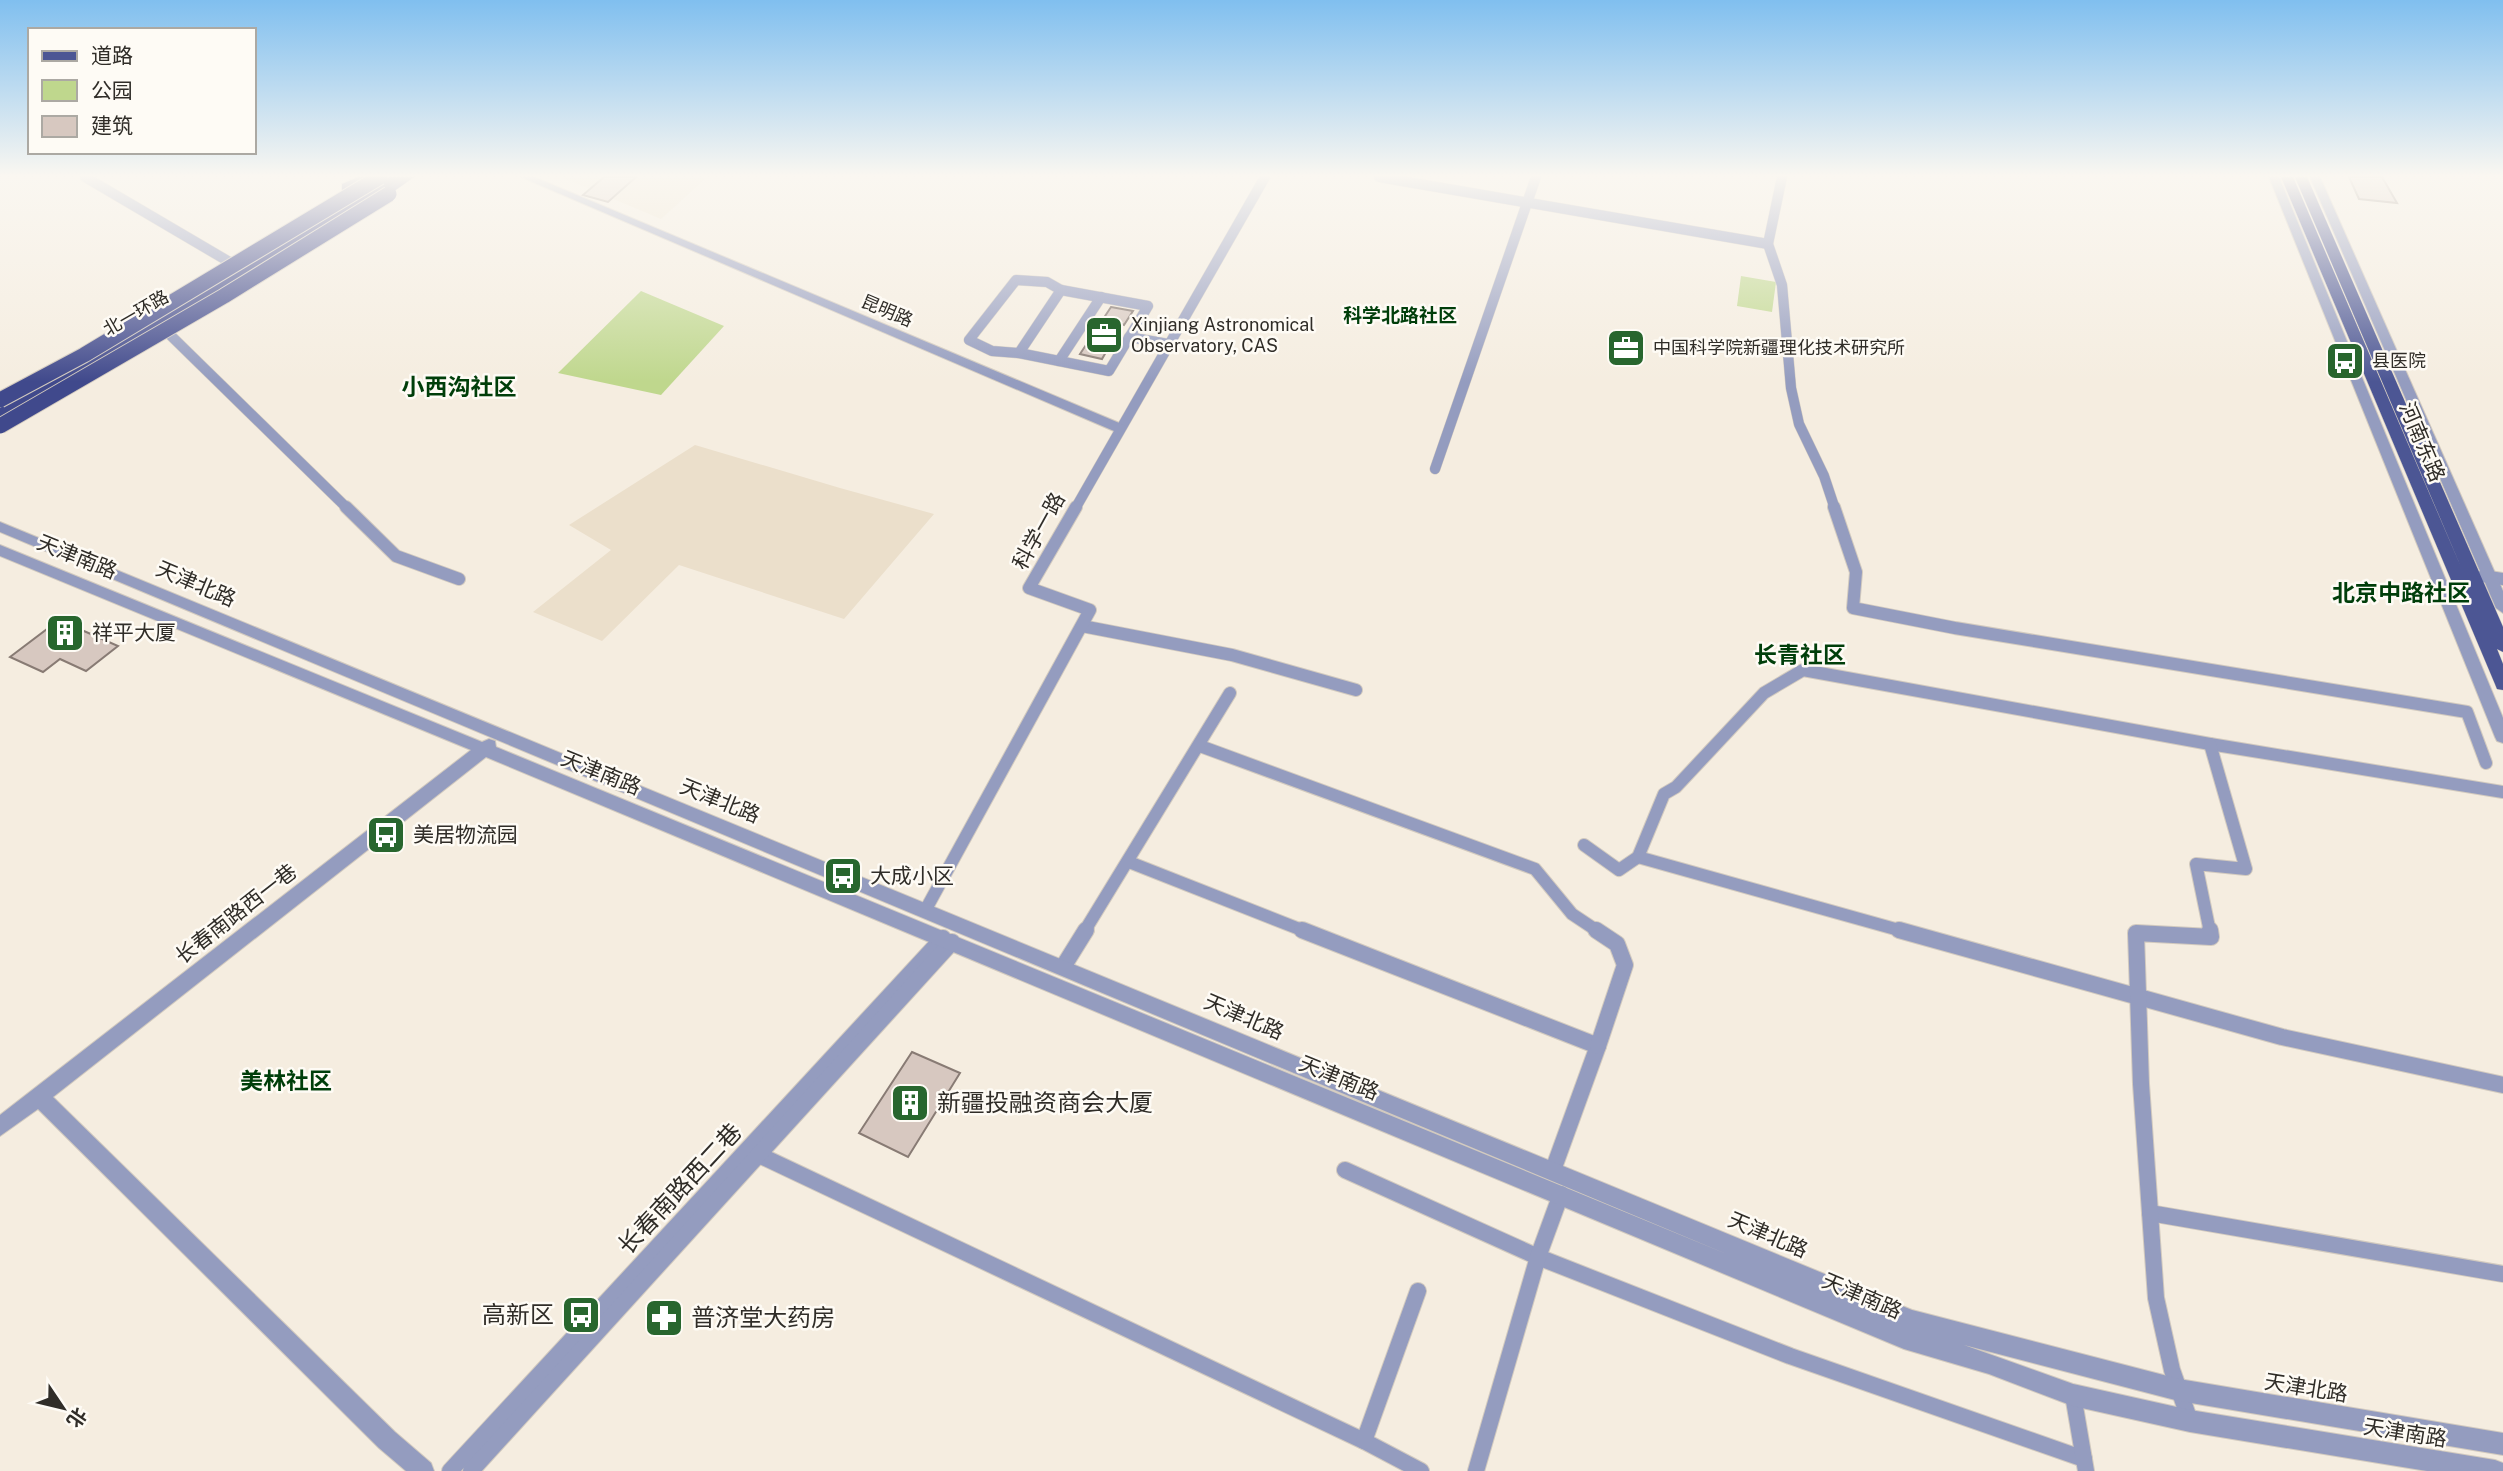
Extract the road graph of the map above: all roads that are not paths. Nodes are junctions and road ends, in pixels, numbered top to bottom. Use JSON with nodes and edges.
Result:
{"nodes":[{"id":1,"x":202,"y":246,"type":"edge"},
{"id":2,"x":250,"y":246,"type":"edge"},
{"id":3,"x":266,"y":246,"type":"edge"},
{"id":4,"x":272,"y":246,"type":"edge"},
{"id":5,"x":285,"y":246,"type":"edge"},
{"id":6,"x":299,"y":246,"type":"edge"},
{"id":7,"x":305,"y":246,"type":"edge"},
{"id":8,"x":688,"y":246,"type":"edge"},
{"id":9,"x":1225,"y":246,"type":"edge"},
{"id":10,"x":1512,"y":246,"type":"edge"},
{"id":11,"x":1769,"y":246,"type":"edge"},
{"id":12,"x":2302,"y":246,"type":"edge"},
{"id":13,"x":2316,"y":246,"type":"edge"},
{"id":14,"x":2330,"y":246,"type":"edge"},
{"id":15,"x":2346,"y":246,"type":"edge"},
{"id":16,"x":238,"y":267,"type":"junction"},
{"id":17,"x":1061,"y":290,"type":"junction"},
{"id":18,"x":1101,"y":297,"type":"junction"},
{"id":19,"x":161,"y":326,"type":"junction"},
{"id":20,"x":1129,"y":337,"type":"junction"},
{"id":21,"x":1168,"y":344,"type":"junction"},
{"id":22,"x":1019,"y":353,"type":"junction"},
{"id":23,"x":1059,"y":361,"type":"junction"},
{"id":24,"x":0,"y":391,"type":"edge"},
{"id":25,"x":0,"y":402,"type":"edge"},
{"id":26,"x":0,"y":416,"type":"edge"},
{"id":27,"x":0,"y":426,"type":"edge"},
{"id":28,"x":1119,"y":428,"type":"junction"},
{"id":29,"x":1435,"y":469,"type":"dead end"},
{"id":30,"x":0,"y":527,"type":"edge"},
{"id":31,"x":0,"y":550,"type":"edge"},
{"id":32,"x":2455,"y":572,"type":"junction"},
{"id":33,"x":2471,"y":574,"type":"junction"},
{"id":34,"x":2496,"y":578,"type":"edge"},
{"id":35,"x":459,"y":579,"type":"dead end"},
{"id":36,"x":2503,"y":608,"type":"edge"},
{"id":37,"x":1082,"y":626,"type":"junction"},
{"id":38,"x":2503,"y":646,"type":"edge"},
{"id":39,"x":2503,"y":684,"type":"edge"},
{"id":40,"x":1356,"y":690,"type":"dead end"},
{"id":41,"x":1230,"y":693,"type":"dead end"},
{"id":42,"x":499,"y":736,"type":"junction"},
{"id":43,"x":2503,"y":737,"type":"edge"},
{"id":44,"x":2210,"y":744,"type":"junction"},
{"id":45,"x":1200,"y":746,"type":"junction"},
{"id":46,"x":484,"y":750,"type":"junction"},
{"id":47,"x":2486,"y":763,"type":"dead end"},
{"id":48,"x":2503,"y":792,"type":"edge"},
{"id":49,"x":758,"y":841,"type":"junction"},
{"id":50,"x":1584,"y":845,"type":"dead end"},
{"id":51,"x":1638,"y":856,"type":"junction"},
{"id":52,"x":746,"y":857,"type":"junction"},
{"id":53,"x":1129,"y":862,"type":"junction"},
{"id":54,"x":926,"y":909,"type":"junction"},
{"id":55,"x":947,"y":940,"type":"junction"},
{"id":56,"x":1063,"y":967,"type":"junction"},
{"id":57,"x":1110,"y":986,"type":"junction"},
{"id":58,"x":2138,"y":997,"type":"junction"},
{"id":59,"x":1101,"y":1005,"type":"junction"},
{"id":60,"x":1598,"y":1046,"type":"junction"},
{"id":61,"x":2503,"y":1085,"type":"edge"},
{"id":62,"x":39,"y":1097,"type":"junction"},
{"id":63,"x":0,"y":1127,"type":"edge"},
{"id":64,"x":759,"y":1156,"type":"junction"},
{"id":65,"x":1345,"y":1170,"type":"dead end"},
{"id":66,"x":1553,"y":1170,"type":"junction"},
{"id":67,"x":1561,"y":1194,"type":"junction"},
{"id":68,"x":2150,"y":1213,"type":"junction"},
{"id":69,"x":1538,"y":1257,"type":"junction"},
{"id":70,"x":2503,"y":1275,"type":"edge"},
{"id":71,"x":1418,"y":1291,"type":"dead end"},
{"id":72,"x":2179,"y":1390,"type":"junction"},
{"id":73,"x":2073,"y":1395,"type":"junction"},
{"id":74,"x":2190,"y":1421,"type":"junction"},
{"id":75,"x":1364,"y":1441,"type":"junction"},
{"id":76,"x":2503,"y":1444,"type":"edge"},
{"id":77,"x":2085,"y":1465,"type":"edge"},
{"id":78,"x":423,"y":1471,"type":"edge"},
{"id":79,"x":450,"y":1471,"type":"edge"},
{"id":80,"x":471,"y":1471,"type":"edge"},
{"id":81,"x":1422,"y":1471,"type":"edge"},
{"id":82,"x":1476,"y":1471,"type":"edge"},
{"id":83,"x":2494,"y":1471,"type":"edge"}],
"edges":[{"from":1,"to":16,"type":"street"},
{"from":2,"to":24,"type":"highway"},
{"from":3,"to":25,"type":"highway","name":"北一环路","bridge":true},
{"from":4,"to":16,"type":"main road"},
{"from":5,"to":26,"type":"highway","name":"北一环路"},
{"from":6,"to":19,"type":"main road"},
{"from":7,"to":27,"type":"highway","bridge":true},
{"from":8,"to":28,"type":"street","name":"昆明路"},
{"from":9,"to":21,"type":"street","name":"科学一路"},
{"from":10,"to":29,"type":"street"},
{"from":11,"to":47,"type":"street"},
{"from":12,"to":43,"type":"street"},
{"from":13,"to":32,"type":"main road","name":"河南东路"},
{"from":14,"to":33,"type":"main road","name":"河南东路"},
{"from":15,"to":34,"type":"street"},
{"from":16,"to":25,"type":"main road"},
{"from":17,"to":18,"type":"street"},
{"from":17,"to":22,"type":"street"},
{"from":17,"to":22,"type":"street"},
{"from":18,"to":20,"type":"street"},
{"from":18,"to":23,"type":"street"},
{"from":19,"to":26,"type":"main road"},
{"from":19,"to":35,"type":"street"},
{"from":20,"to":21,"type":"street"},
{"from":20,"to":23,"type":"street"},
{"from":21,"to":28,"type":"street","name":"科学一路"},
{"from":22,"to":23,"type":"street"},
{"from":28,"to":37,"type":"street","name":"科学一路"},
{"from":30,"to":42,"type":"street","name":"天津北路"},
{"from":31,"to":46,"type":"street","name":"天津南路"},
{"from":32,"to":33,"type":"street"},
{"from":32,"to":39,"type":"main road","name":"河南东路"},
{"from":33,"to":34,"type":"street"},
{"from":33,"to":38,"type":"main road","name":"河南东路"},
{"from":34,"to":36,"type":"street"},
{"from":37,"to":40,"type":"street"},
{"from":37,"to":54,"type":"street"},
{"from":41,"to":45,"type":"street"},
{"from":42,"to":46,"type":"street","name":"长春南路西一巷"},
{"from":42,"to":49,"type":"street","name":"天津北路"},
{"from":44,"to":48,"type":"street"},
{"from":44,"to":51,"type":"street"},
{"from":44,"to":58,"type":"street"},
{"from":45,"to":53,"type":"street"},
{"from":45,"to":60,"type":"street"},
{"from":46,"to":52,"type":"street","name":"天津南路"},
{"from":46,"to":62,"type":"street","name":"长春南路西一巷"},
{"from":49,"to":52,"type":"street"},
{"from":49,"to":54,"type":"street","name":"天津北路"},
{"from":50,"to":51,"type":"street"},
{"from":51,"to":58,"type":"street"},
{"from":52,"to":55,"type":"street","name":"天津南路"},
{"from":53,"to":56,"type":"street"},
{"from":53,"to":60,"type":"street"},
{"from":54,"to":56,"type":"street","name":"天津北路"},
{"from":55,"to":59,"type":"street","name":"天津南路"},
{"from":55,"to":64,"type":"street","name":"长春南路西二巷"},
{"from":55,"to":79,"type":"street","name":"长春南路西二巷"},
{"from":56,"to":57,"type":"street","name":"天津北路"},
{"from":57,"to":59,"type":"street"},
{"from":57,"to":66,"type":"street","name":"天津北路"},
{"from":58,"to":61,"type":"street"},
{"from":58,"to":68,"type":"street"},
{"from":59,"to":67,"type":"street","name":"天津南路"},
{"from":60,"to":66,"type":"street"},
{"from":62,"to":63,"type":"street","name":"长春南路西一巷"},
{"from":62,"to":78,"type":"street"},
{"from":64,"to":75,"type":"street"},
{"from":64,"to":80,"type":"street","name":"长春南路西二巷"},
{"from":65,"to":69,"type":"street"},
{"from":66,"to":72,"type":"street","name":"天津北路"},
{"from":67,"to":69,"type":"street"},
{"from":67,"to":73,"type":"street","name":"天津南路"},
{"from":68,"to":70,"type":"street"},
{"from":68,"to":72,"type":"street"},
{"from":69,"to":77,"type":"street"},
{"from":69,"to":82,"type":"street"},
{"from":71,"to":75,"type":"street"},
{"from":72,"to":74,"type":"street"},
{"from":72,"to":76,"type":"street","name":"天津北路"},
{"from":73,"to":74,"type":"street","name":"天津南路"},
{"from":73,"to":77,"type":"street"},
{"from":74,"to":83,"type":"street","name":"天津南路"},
{"from":75,"to":81,"type":"street"}]}
